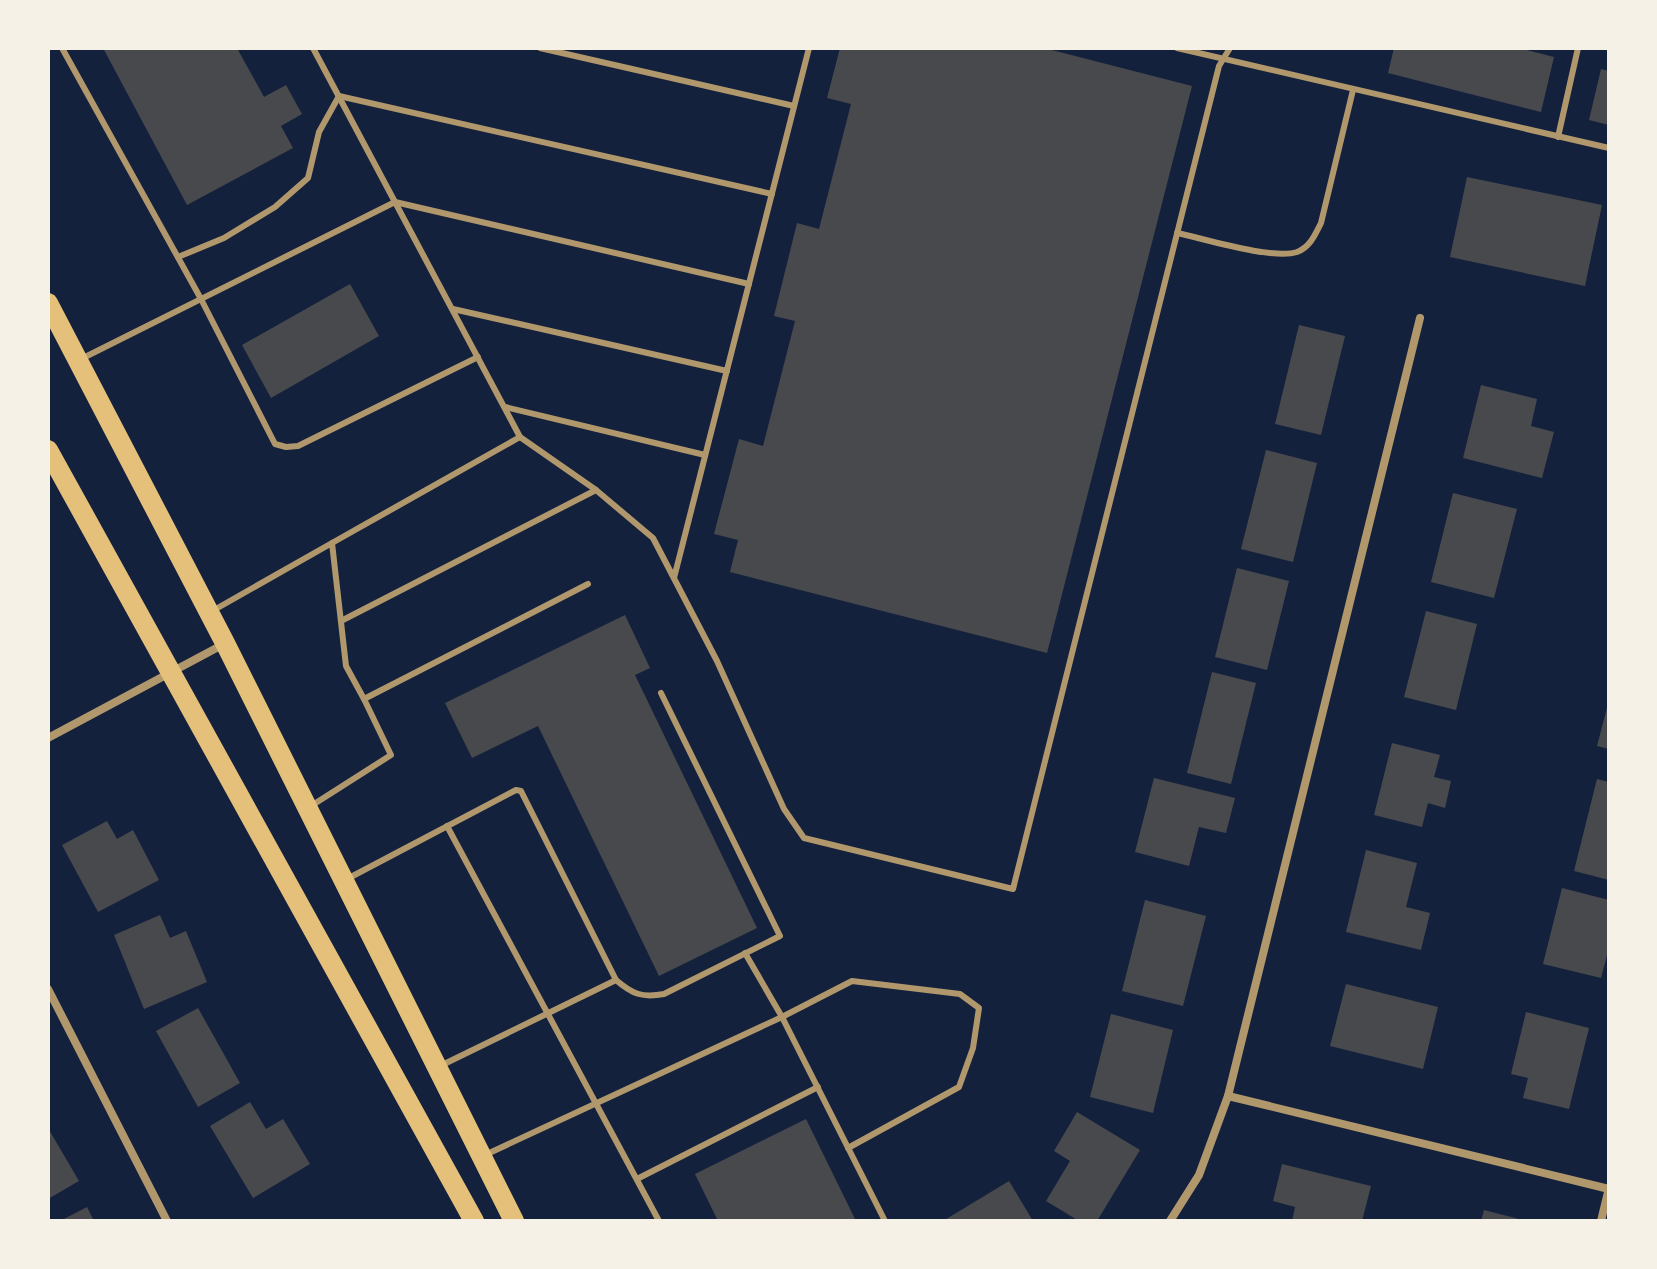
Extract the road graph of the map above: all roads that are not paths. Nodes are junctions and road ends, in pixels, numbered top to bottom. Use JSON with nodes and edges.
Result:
{"nodes":[{"id":1,"x":62,"y":48,"type":"edge"},
{"id":2,"x":313,"y":48,"type":"edge"},
{"id":3,"x":540,"y":48,"type":"edge"},
{"id":4,"x":809,"y":48,"type":"edge"},
{"id":5,"x":1177,"y":48,"type":"edge"},
{"id":6,"x":1230,"y":48,"type":"edge"},
{"id":7,"x":1578,"y":48,"type":"edge"},
{"id":8,"x":1222,"y":60,"type":"junction"},
{"id":9,"x":1353,"y":90,"type":"junction"},
{"id":10,"x":339,"y":96,"type":"junction"},
{"id":11,"x":794,"y":106,"type":"junction"},
{"id":12,"x":1558,"y":137,"type":"junction"},
{"id":13,"x":1609,"y":148,"type":"edge"},
{"id":14,"x":772,"y":194,"type":"junction"},
{"id":15,"x":395,"y":202,"type":"junction"},
{"id":16,"x":1177,"y":233,"type":"junction"},
{"id":17,"x":178,"y":257,"type":"junction"},
{"id":18,"x":749,"y":284,"type":"junction"},
{"id":19,"x":201,"y":299,"type":"junction"},
{"id":20,"x":48,"y":303,"type":"edge"},
{"id":21,"x":453,"y":309,"type":"junction"},
{"id":22,"x":1420,"y":318,"type":"dead end"},
{"id":23,"x":478,"y":357,"type":"junction"},
{"id":24,"x":78,"y":361,"type":"junction"},
{"id":25,"x":727,"y":371,"type":"junction"},
{"id":26,"x":505,"y":407,"type":"junction"},
{"id":27,"x":520,"y":437,"type":"junction"},
{"id":28,"x":48,"y":450,"type":"edge"},
{"id":29,"x":705,"y":455,"type":"junction"},
{"id":30,"x":596,"y":490,"type":"junction"},
{"id":31,"x":332,"y":543,"type":"junction"},
{"id":32,"x":674,"y":578,"type":"junction"},
{"id":33,"x":588,"y":584,"type":"dead end"},
{"id":34,"x":209,"y":613,"type":"junction"},
{"id":35,"x":341,"y":621,"type":"junction"},
{"id":36,"x":225,"y":643,"type":"junction"},
{"id":37,"x":169,"y":673,"type":"junction"},
{"id":38,"x":661,"y":693,"type":"dead end"},
{"id":39,"x":364,"y":699,"type":"junction"},
{"id":40,"x":48,"y":738,"type":"edge"},
{"id":41,"x":308,"y":808,"type":"junction"},
{"id":42,"x":447,"y":826,"type":"junction"},
{"id":43,"x":344,"y":880,"type":"junction"},
{"id":44,"x":745,"y":953,"type":"junction"},
{"id":45,"x":616,"y":980,"type":"junction"},
{"id":46,"x":48,"y":989,"type":"edge"},
{"id":47,"x":546,"y":1012,"type":"junction"},
{"id":48,"x":782,"y":1017,"type":"junction"},
{"id":49,"x":437,"y":1067,"type":"junction"},
{"id":50,"x":818,"y":1087,"type":"junction"},
{"id":51,"x":1228,"y":1096,"type":"junction"},
{"id":52,"x":597,"y":1102,"type":"junction"},
{"id":53,"x":848,"y":1148,"type":"junction"},
{"id":54,"x":482,"y":1156,"type":"junction"},
{"id":55,"x":637,"y":1179,"type":"junction"},
{"id":56,"x":1609,"y":1189,"type":"edge"},
{"id":57,"x":167,"y":1221,"type":"edge"},
{"id":58,"x":474,"y":1221,"type":"edge"},
{"id":59,"x":514,"y":1221,"type":"edge"},
{"id":60,"x":659,"y":1221,"type":"edge"},
{"id":61,"x":885,"y":1221,"type":"edge"},
{"id":62,"x":1170,"y":1221,"type":"edge"},
{"id":63,"x":1601,"y":1221,"type":"edge"}],
"edges":[{"from":1,"to":17,"type":"lane"},
{"from":2,"to":10,"type":"lane"},
{"from":3,"to":11,"type":"lane"},
{"from":4,"to":11,"type":"lane"},
{"from":5,"to":8,"type":"lane"},
{"from":6,"to":8,"type":"lane"},
{"from":7,"to":12,"type":"lane"},
{"from":8,"to":9,"type":"lane"},
{"from":8,"to":16,"type":"lane"},
{"from":9,"to":12,"type":"lane"},
{"from":9,"to":16,"type":"lane"},
{"from":10,"to":14,"type":"lane"},
{"from":10,"to":15,"type":"lane"},
{"from":10,"to":17,"type":"lane"},
{"from":11,"to":14,"type":"lane"},
{"from":12,"to":13,"type":"lane"},
{"from":14,"to":18,"type":"lane"},
{"from":15,"to":18,"type":"lane"},
{"from":15,"to":19,"type":"lane"},
{"from":15,"to":21,"type":"lane"},
{"from":16,"to":32,"type":"lane"},
{"from":17,"to":19,"type":"lane"},
{"from":18,"to":25,"type":"lane"},
{"from":19,"to":23,"type":"lane"},
{"from":19,"to":24,"type":"lane"},
{"from":20,"to":24,"type":"main road"},
{"from":21,"to":23,"type":"lane"},
{"from":21,"to":25,"type":"lane"},
{"from":22,"to":51,"type":"street"},
{"from":23,"to":26,"type":"lane"},
{"from":24,"to":34,"type":"main road"},
{"from":25,"to":29,"type":"lane"},
{"from":26,"to":27,"type":"lane"},
{"from":26,"to":29,"type":"lane"},
{"from":27,"to":30,"type":"lane"},
{"from":27,"to":31,"type":"lane"},
{"from":28,"to":37,"type":"main road"},
{"from":29,"to":32,"type":"lane"},
{"from":30,"to":32,"type":"lane"},
{"from":30,"to":35,"type":"lane"},
{"from":31,"to":34,"type":"lane"},
{"from":31,"to":35,"type":"lane"},
{"from":33,"to":39,"type":"lane"},
{"from":34,"to":36,"type":"main road"},
{"from":35,"to":39,"type":"lane"},
{"from":36,"to":37,"type":"street"},
{"from":36,"to":41,"type":"main road"},
{"from":37,"to":40,"type":"street"},
{"from":37,"to":58,"type":"main road"},
{"from":38,"to":44,"type":"lane"},
{"from":39,"to":41,"type":"lane"},
{"from":41,"to":43,"type":"main road"},
{"from":42,"to":43,"type":"lane"},
{"from":42,"to":45,"type":"lane"},
{"from":42,"to":47,"type":"lane"},
{"from":43,"to":49,"type":"main road"},
{"from":44,"to":45,"type":"lane"},
{"from":44,"to":48,"type":"lane"},
{"from":45,"to":47,"type":"lane"},
{"from":46,"to":57,"type":"street"},
{"from":47,"to":49,"type":"lane"},
{"from":47,"to":52,"type":"lane"},
{"from":48,"to":50,"type":"lane"},
{"from":48,"to":52,"type":"lane"},
{"from":48,"to":53,"type":"lane"},
{"from":49,"to":54,"type":"main road"},
{"from":50,"to":53,"type":"lane"},
{"from":50,"to":55,"type":"lane"},
{"from":51,"to":56,"type":"street"},
{"from":51,"to":62,"type":"street"},
{"from":52,"to":54,"type":"lane"},
{"from":52,"to":55,"type":"lane"},
{"from":53,"to":61,"type":"lane"},
{"from":54,"to":59,"type":"main road"},
{"from":55,"to":60,"type":"lane"},
{"from":56,"to":63,"type":"street"}]}
